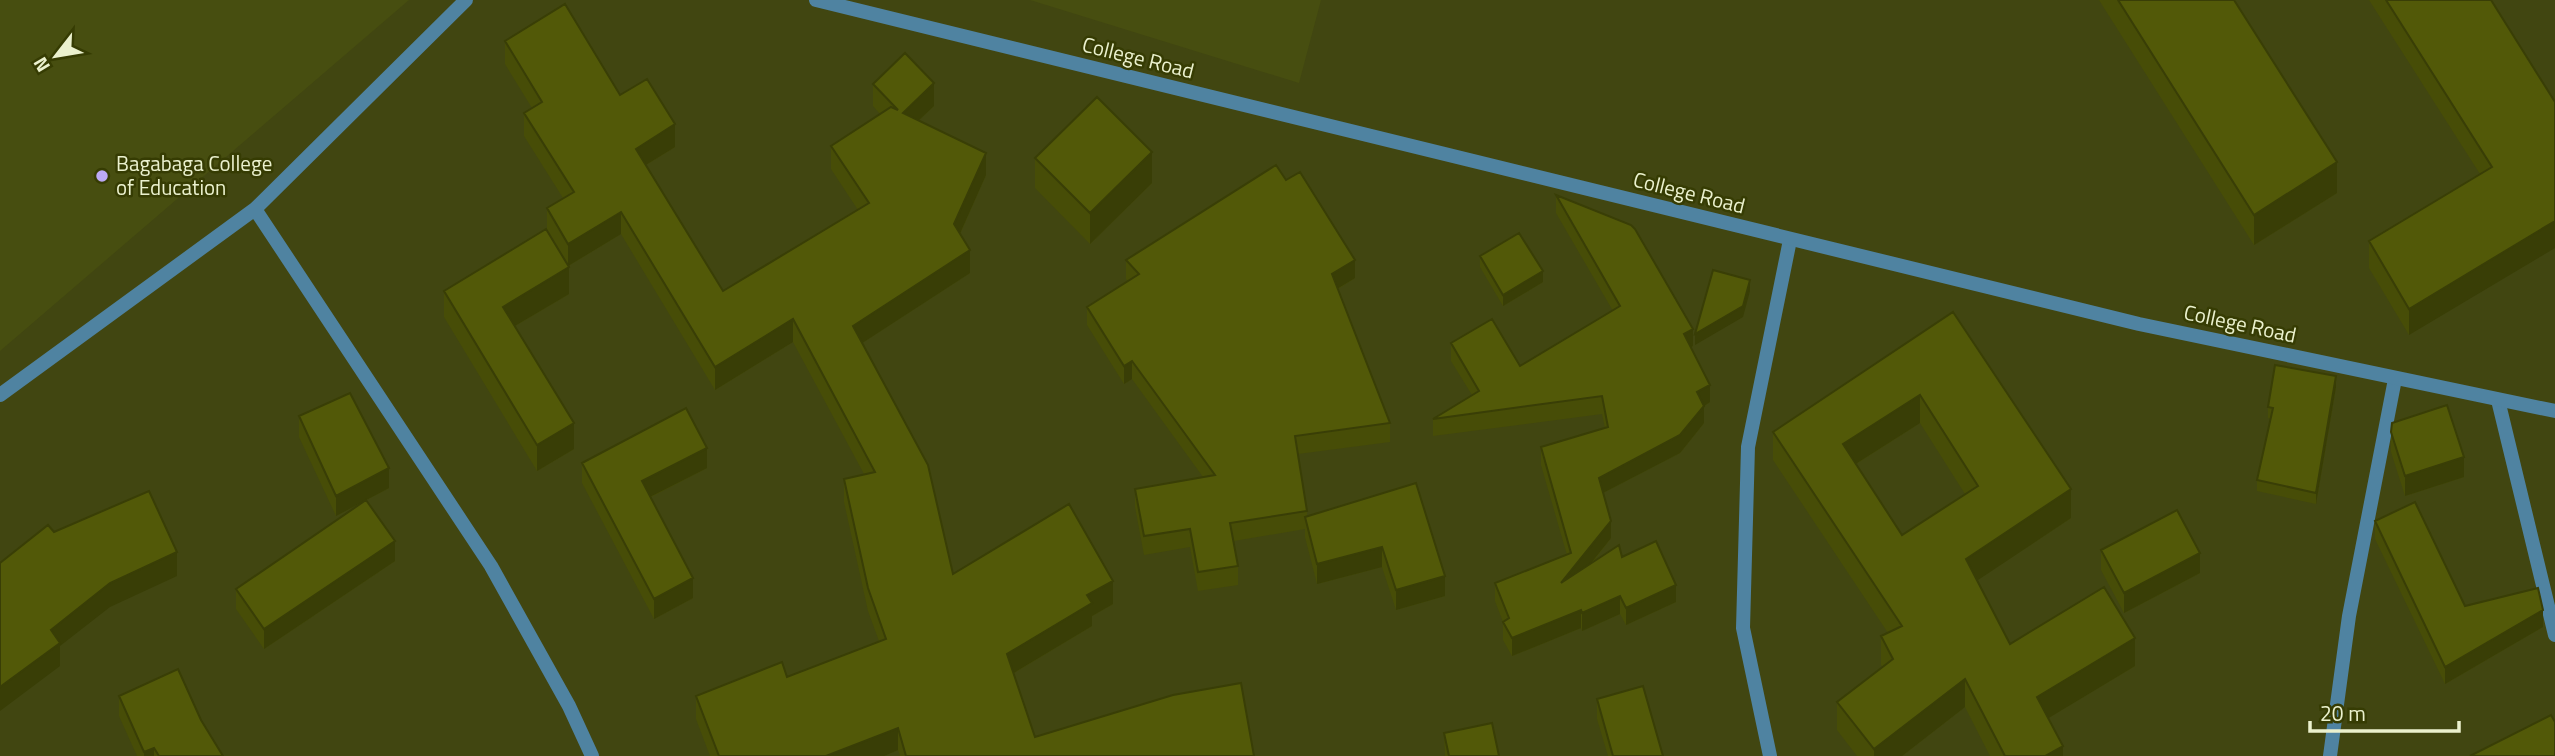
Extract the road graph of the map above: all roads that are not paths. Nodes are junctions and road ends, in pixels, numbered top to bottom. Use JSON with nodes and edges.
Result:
{"nodes":[{"id":1,"x":466,"y":0,"type":"edge"},
{"id":2,"x":816,"y":0,"type":"edge"},
{"id":3,"x":254,"y":209,"type":"junction"},
{"id":4,"x":1790,"y":240,"type":"junction"},
{"id":5,"x":2395,"y":379,"type":"junction"},
{"id":6,"x":0,"y":395,"type":"edge"},
{"id":7,"x":2498,"y":400,"type":"junction"},
{"id":8,"x":2555,"y":411,"type":"edge"},
{"id":9,"x":2555,"y":635,"type":"edge"},
{"id":10,"x":587,"y":754,"type":"edge"},
{"id":11,"x":1770,"y":756,"type":"edge"},
{"id":12,"x":2330,"y":756,"type":"edge"}],
"edges":[{"from":1,"to":3,"type":"street"},
{"from":2,"to":4,"type":"street","name":"College Road"},
{"from":3,"to":6,"type":"street"},
{"from":3,"to":10,"type":"street"},
{"from":4,"to":5,"type":"street","name":"College Road"},
{"from":4,"to":11,"type":"street"},
{"from":5,"to":7,"type":"street","name":"College Road"},
{"from":5,"to":12,"type":"street"},
{"from":7,"to":8,"type":"street","name":"College Road"},
{"from":7,"to":9,"type":"street"}]}
